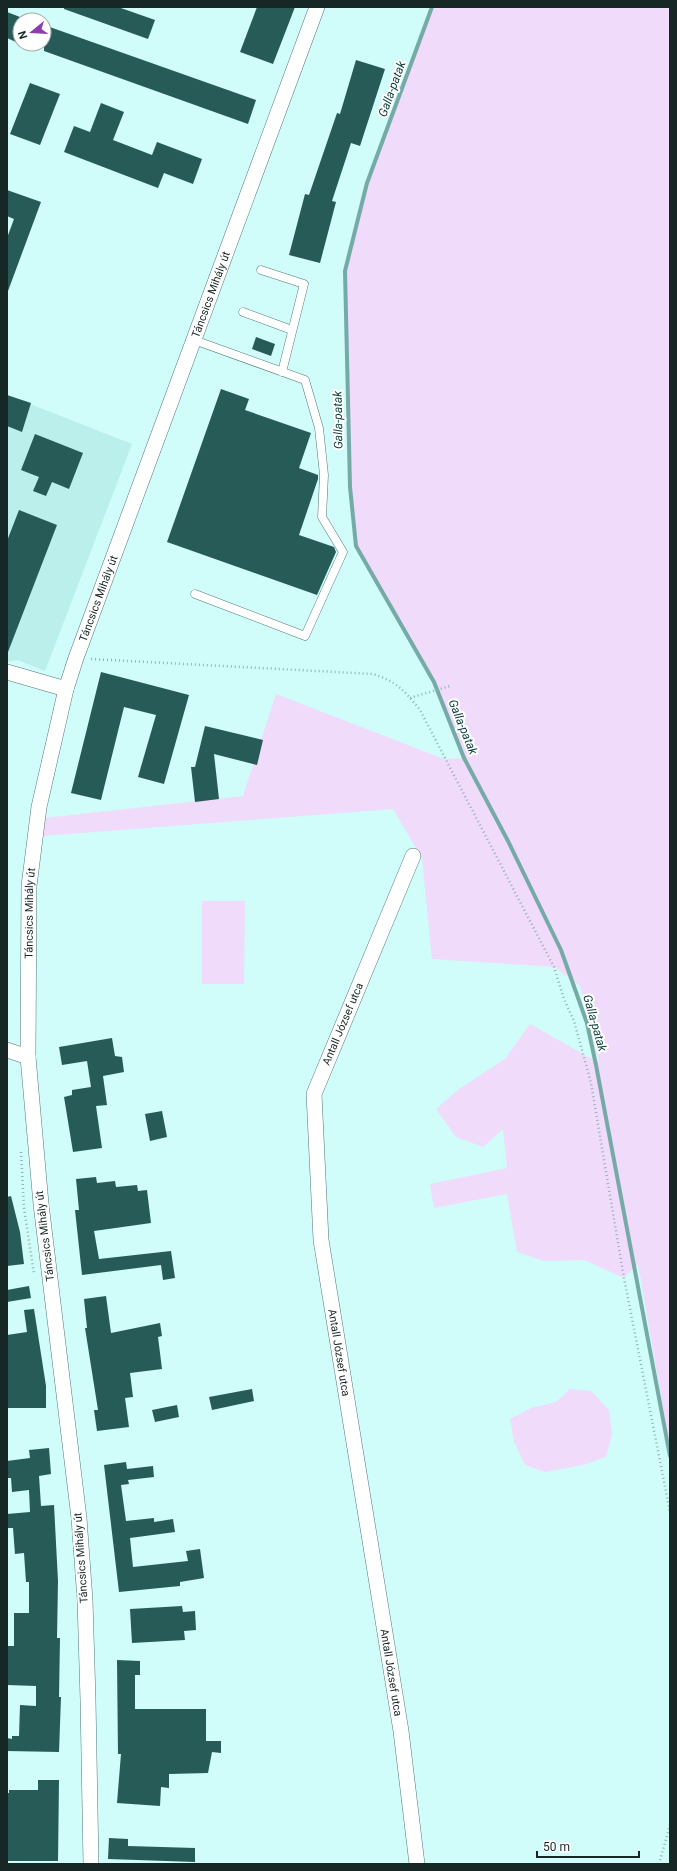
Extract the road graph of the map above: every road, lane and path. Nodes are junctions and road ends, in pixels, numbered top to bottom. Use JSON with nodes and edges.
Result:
{"nodes":[{"id":1,"x":317,"y":7,"type":"edge"},
{"id":2,"x":261,"y":270,"type":"dead end"},
{"id":3,"x":243,"y":312,"type":"dead end"},
{"id":4,"x":292,"y":330,"type":"junction"},
{"id":5,"x":194,"y":340,"type":"junction"},
{"id":6,"x":282,"y":372,"type":"junction"},
{"id":7,"x":195,"y":594,"type":"dead end"},
{"id":8,"x":76,"y":658,"type":"junction"},
{"id":9,"x":7,"y":672,"type":"edge"},
{"id":10,"x":450,"y":686,"type":"dead end"},
{"id":11,"x":66,"y":689,"type":"junction"},
{"id":12,"x":410,"y":698,"type":"junction"},
{"id":13,"x":413,"y":856,"type":"dead end"},
{"id":14,"x":7,"y":1050,"type":"edge"},
{"id":15,"x":28,"y":1057,"type":"junction"},
{"id":16,"x":21,"y":1147,"type":"dead end"},
{"id":17,"x":34,"y":1278,"type":"dead end"},
{"id":18,"x":670,"y":1512,"type":"edge"},
{"id":19,"x":670,"y":1825,"type":"edge"},
{"id":20,"x":91,"y":1864,"type":"edge"},
{"id":21,"x":418,"y":1864,"type":"edge"},
{"id":22,"x":659,"y":1864,"type":"edge"}],
"edges":[{"from":1,"to":5,"type":"street","name":"Táncsics Mihály út"},
{"from":2,"to":4,"type":"lane"},
{"from":3,"to":4,"type":"lane"},
{"from":4,"to":6,"type":"lane"},
{"from":5,"to":6,"type":"lane"},
{"from":5,"to":8,"type":"street","name":"Táncsics Mihály út"},
{"from":6,"to":7,"type":"lane"},
{"from":8,"to":11,"type":"street","name":"Táncsics Mihály út"},
{"from":8,"to":12,"type":"path"},
{"from":9,"to":11,"type":"street"},
{"from":10,"to":12,"type":"path"},
{"from":11,"to":15,"type":"street","name":"Táncsics Mihály út"},
{"from":12,"to":18,"type":"path"},
{"from":13,"to":21,"type":"street","name":"Antall József utca"},
{"from":14,"to":15,"type":"street"},
{"from":15,"to":20,"type":"street","name":"Táncsics Mihály út"},
{"from":16,"to":17,"type":"path"},
{"from":19,"to":22,"type":"path"}]}
